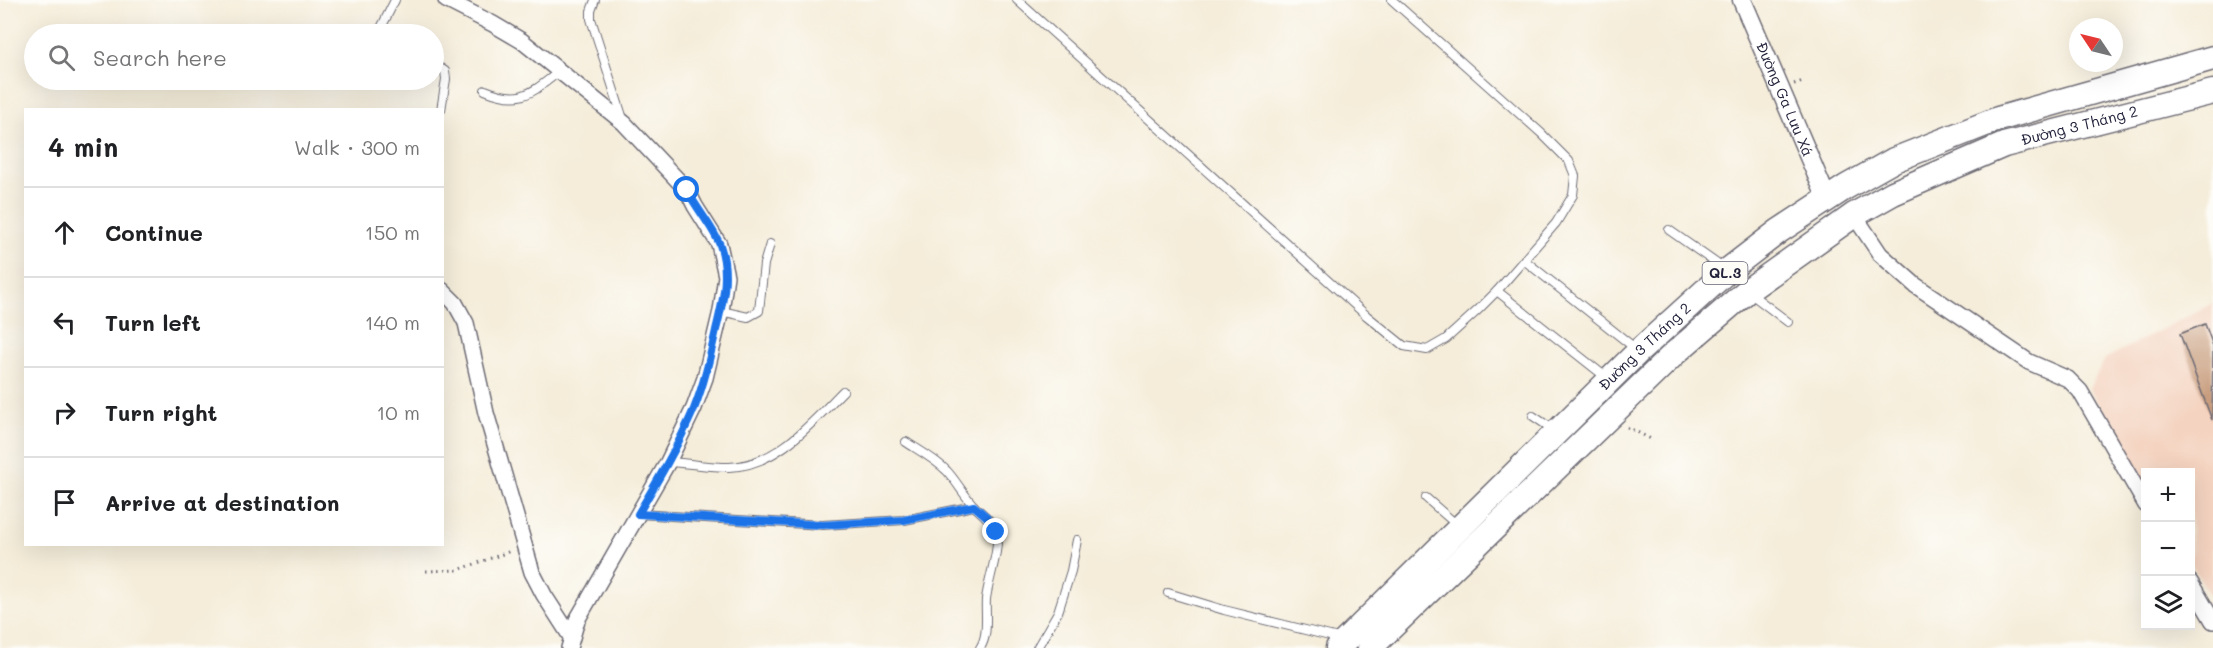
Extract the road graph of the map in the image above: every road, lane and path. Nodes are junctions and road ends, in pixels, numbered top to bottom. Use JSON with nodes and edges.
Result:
{"nodes":[{"id":1,"x":396,"y":0,"type":"edge"},
{"id":2,"x":446,"y":0,"type":"edge"},
{"id":3,"x":1017,"y":0,"type":"edge"},
{"id":4,"x":1392,"y":0,"type":"edge"},
{"id":5,"x":1742,"y":0,"type":"edge"},
{"id":6,"x":593,"y":1,"type":"edge"},
{"id":7,"x":383,"y":24,"type":"edge"},
{"id":8,"x":2213,"y":58,"type":"edge"},
{"id":9,"x":560,"y":71,"type":"junction"},
{"id":10,"x":444,"y":72,"type":"edge"},
{"id":11,"x":485,"y":90,"type":"dead end"},
{"id":12,"x":2213,"y":92,"type":"edge"},
{"id":13,"x":441,"y":108,"type":"edge"},
{"id":14,"x":624,"y":123,"type":"junction"},
{"id":15,"x":1836,"y":193,"type":"junction"},
{"id":16,"x":1854,"y":215,"type":"junction"},
{"id":17,"x":1668,"y":230,"type":"dead end"},
{"id":18,"x":770,"y":244,"type":"dead end"},
{"id":19,"x":1524,"y":260,"type":"junction"},
{"id":20,"x":1727,"y":271,"type":"junction"},
{"id":21,"x":1497,"y":291,"type":"junction"},
{"id":22,"x":1747,"y":291,"type":"junction"},
{"id":23,"x":444,"y":292,"type":"edge"},
{"id":24,"x":721,"y":311,"type":"junction"},
{"id":25,"x":1788,"y":322,"type":"dead end"},
{"id":26,"x":1639,"y":351,"type":"junction"},
{"id":27,"x":1610,"y":380,"type":"junction"},
{"id":28,"x":843,"y":391,"type":"dead end"},
{"id":29,"x":1533,"y":416,"type":"dead end"},
{"id":30,"x":1609,"y":417,"type":"junction"},
{"id":31,"x":1558,"y":432,"type":"junction"},
{"id":32,"x":1651,"y":440,"type":"dead end"},
{"id":33,"x":906,"y":442,"type":"dead end"},
{"id":34,"x":668,"y":462,"type":"junction"},
{"id":35,"x":1426,"y":498,"type":"dead end"},
{"id":36,"x":2141,"y":498,"type":"edge"},
{"id":37,"x":974,"y":506,"type":"junction"},
{"id":38,"x":638,"y":514,"type":"junction"},
{"id":39,"x":1460,"y":528,"type":"junction"},
{"id":40,"x":1077,"y":540,"type":"dead end"},
{"id":41,"x":525,"y":546,"type":"junction"},
{"id":42,"x":426,"y":571,"type":"dead end"},
{"id":43,"x":2195,"y":590,"type":"edge"},
{"id":44,"x":1168,"y":593,"type":"dead end"},
{"id":45,"x":2213,"y":621,"type":"edge"},
{"id":46,"x":570,"y":642,"type":"edge"},
{"id":47,"x":1342,"y":644,"type":"edge"},
{"id":48,"x":980,"y":648,"type":"edge"},
{"id":49,"x":1037,"y":648,"type":"edge"},
{"id":50,"x":1370,"y":648,"type":"edge"}],
"edges":[{"from":1,"to":7,"type":"lane"},
{"from":2,"to":9,"type":"street"},
{"from":3,"to":21,"type":"lane"},
{"from":4,"to":19,"type":"lane"},
{"from":5,"to":15,"type":"street","name":"Đường Ga Lưu Xá"},
{"from":6,"to":14,"type":"lane"},
{"from":8,"to":15,"type":"highway","name":"Đường 3 Tháng 2","number":"QL.3"},
{"from":9,"to":11,"type":"lane"},
{"from":9,"to":14,"type":"street"},
{"from":10,"to":13,"type":"lane"},
{"from":12,"to":16,"type":"highway","name":"Đường 3 Tháng 2","number":"QL.3"},
{"from":14,"to":24,"type":"street"},
{"from":15,"to":16,"type":"highway"},
{"from":15,"to":20,"type":"highway","name":"Đường 3 Tháng 2","number":"QL.3"},
{"from":16,"to":22,"type":"highway","name":"Đường 3 Tháng 2","number":"QL.3"},
{"from":16,"to":36,"type":"street"},
{"from":17,"to":20,"type":"lane"},
{"from":18,"to":24,"type":"lane"},
{"from":19,"to":21,"type":"lane"},
{"from":19,"to":26,"type":"lane"},
{"from":20,"to":26,"type":"highway","name":"Đường 3 Tháng 2","number":"QL.3"},
{"from":21,"to":27,"type":"lane"},
{"from":22,"to":25,"type":"lane"},
{"from":22,"to":30,"type":"highway","name":"Đường 3 Tháng 2","number":"QL.3"},
{"from":23,"to":41,"type":"street"},
{"from":24,"to":34,"type":"street"},
{"from":26,"to":27,"type":"highway","name":"Đường 3 Tháng 2","number":"QL.3"},
{"from":27,"to":31,"type":"highway","name":"Đường 3 Tháng 2","number":"QL.3"},
{"from":28,"to":34,"type":"lane"},
{"from":29,"to":31,"type":"lane"},
{"from":30,"to":32,"type":"path"},
{"from":30,"to":50,"type":"highway","name":"Đường 3 Tháng 2","number":"QL.3"},
{"from":31,"to":39,"type":"highway","name":"Đường 3 Tháng 2","number":"QL.3"},
{"from":33,"to":37,"type":"lane"},
{"from":34,"to":38,"type":"street"},
{"from":35,"to":39,"type":"lane"},
{"from":37,"to":38,"type":"lane"},
{"from":37,"to":48,"type":"lane"},
{"from":38,"to":46,"type":"street"},
{"from":39,"to":47,"type":"highway","name":"Đường 3 Tháng 2","number":"QL.3"},
{"from":40,"to":49,"type":"lane"},
{"from":41,"to":42,"type":"path"},
{"from":41,"to":46,"type":"street"},
{"from":43,"to":45,"type":"street"},
{"from":44,"to":47,"type":"lane"}]}
